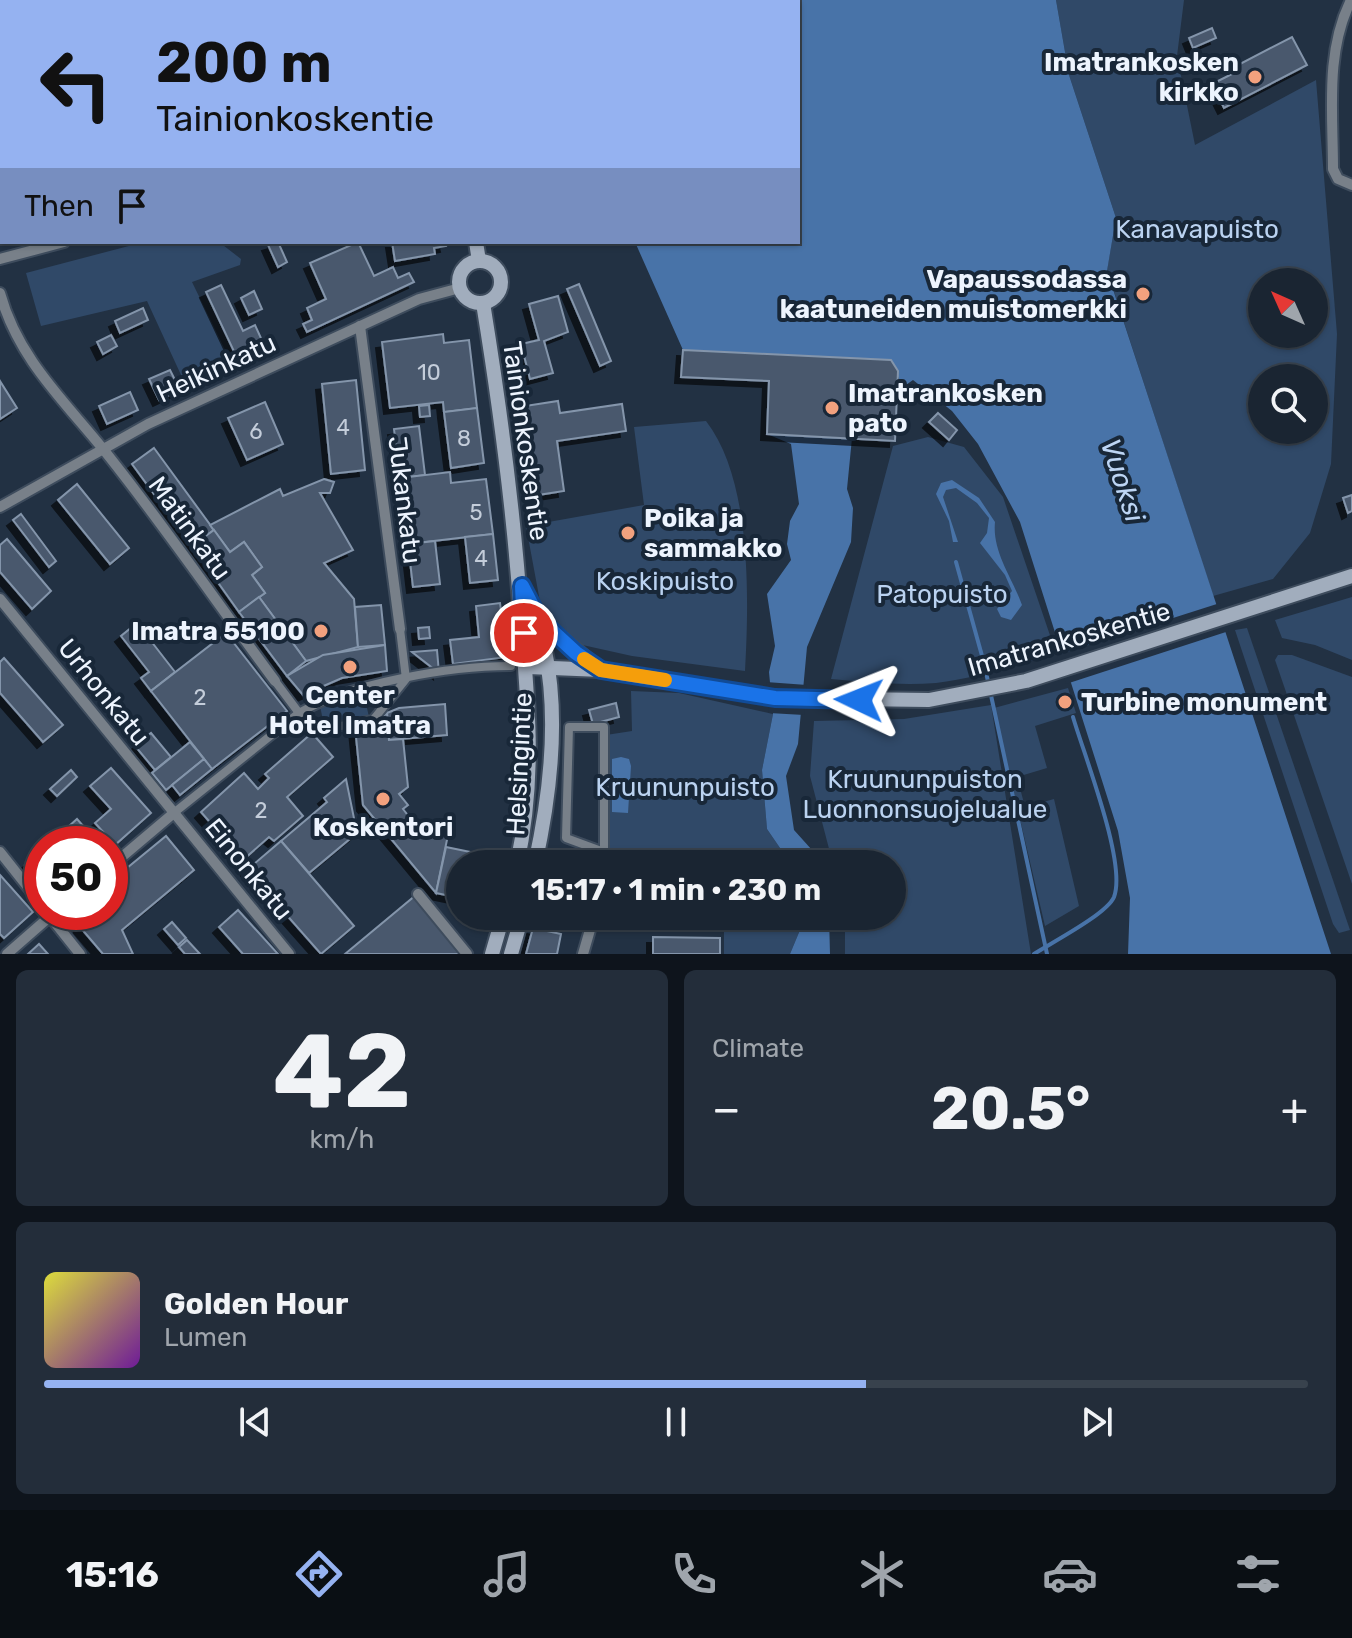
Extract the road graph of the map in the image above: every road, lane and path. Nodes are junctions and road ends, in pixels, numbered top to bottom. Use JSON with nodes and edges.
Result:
{"nodes":[{"id":1,"x":1351,"y":0,"type":"edge"},
{"id":2,"x":1352,"y":185,"type":"edge"},
{"id":3,"x":56,"y":244,"type":"edge"},
{"id":4,"x":476,"y":244,"type":"edge"},
{"id":5,"x":0,"y":259,"type":"edge"},
{"id":6,"x":479,"y":261,"type":"junction"},
{"id":7,"x":460,"y":288,"type":"junction"},
{"id":8,"x":0,"y":293,"type":"edge"},
{"id":9,"x":483,"y":303,"type":"junction"},
{"id":10,"x":360,"y":326,"type":"junction"},
{"id":11,"x":102,"y":448,"type":"junction"},
{"id":12,"x":0,"y":507,"type":"edge"},
{"id":13,"x":1352,"y":576,"type":"edge"},
{"id":14,"x":522,"y":586,"type":"junction"},
{"id":15,"x":0,"y":599,"type":"edge"},
{"id":16,"x":539,"y":619,"type":"junction"},
{"id":17,"x":400,"y":629,"type":"joint"},
{"id":18,"x":511,"y":666,"type":"dead end"},
{"id":19,"x":528,"y":667,"type":"junction"},
{"id":20,"x":547,"y":667,"type":"junction"},
{"id":21,"x":601,"y":670,"type":"junction"},
{"id":22,"x":406,"y":679,"type":"junction"},
{"id":23,"x":275,"y":681,"type":"joint"},
{"id":24,"x":299,"y":713,"type":"junction"},
{"id":25,"x":175,"y":812,"type":"junction"},
{"id":26,"x":566,"y":838,"type":"joint"},
{"id":27,"x":520,"y":850,"type":"edge"},
{"id":28,"x":537,"y":850,"type":"edge"},
{"id":29,"x":0,"y":852,"type":"edge"},
{"id":30,"x":128,"y":852,"type":"edge"},
{"id":31,"x":24,"y":882,"type":"edge"},
{"id":32,"x":418,"y":894,"type":"dead end"},
{"id":33,"x":33,"y":930,"type":"edge"},
{"id":34,"x":63,"y":930,"type":"edge"},
{"id":35,"x":499,"y":930,"type":"edge"},
{"id":36,"x":518,"y":930,"type":"edge"},
{"id":37,"x":590,"y":930,"type":"edge"},
{"id":38,"x":7,"y":954,"type":"edge"},
{"id":39,"x":80,"y":954,"type":"edge"},
{"id":40,"x":289,"y":954,"type":"edge"},
{"id":41,"x":467,"y":954,"type":"edge"},
{"id":42,"x":492,"y":954,"type":"edge"},
{"id":43,"x":511,"y":954,"type":"edge"},
{"id":44,"x":583,"y":954,"type":"edge"}],
"edges":[{"from":1,"to":2,"type":"street"},
{"from":3,"to":5,"type":"street"},
{"from":4,"to":6,"type":"main road"},
{"from":6,"to":7,"type":"main road"},
{"from":6,"to":9,"type":"main road"},
{"from":7,"to":9,"type":"main road"},
{"from":7,"to":10,"type":"street","name":"Heikinkatu"},
{"from":8,"to":11,"type":"street","name":"Matinkatu"},
{"from":9,"to":14,"type":"main road","name":"Tainionkoskentie"},
{"from":10,"to":11,"type":"street","name":"Heikinkatu"},
{"from":10,"to":17,"type":"street","name":"Jukankatu"},
{"from":11,"to":12,"type":"street","name":"Heikinkatu"},
{"from":11,"to":23,"type":"street","name":"Matinkatu"},
{"from":13,"to":21,"type":"main road","name":"Imatrankoskentie"},
{"from":14,"to":16,"type":"main road","name":"Tainionkoskentie"},
{"from":14,"to":19,"type":"main road","name":"Tainionkoskentie"},
{"from":15,"to":25,"type":"street","name":"Urhonkatu"},
{"from":16,"to":20,"type":"main road","name":"Tainionkoskentie"},
{"from":16,"to":21,"type":"main road","name":"Imatrankoskentie"},
{"from":17,"to":22,"type":"street","name":"Jukankatu"},
{"from":18,"to":22,"type":"street"},
{"from":19,"to":20,"type":"main road","name":"Imatrankoskentie"},
{"from":19,"to":27,"type":"main road","name":"Helsingintie"},
{"from":20,"to":21,"type":"main road","name":"Imatrankoskentie"},
{"from":20,"to":28,"type":"main road","name":"Helsingintie"},
{"from":22,"to":24,"type":"street"},
{"from":22,"to":24,"type":"street"},
{"from":23,"to":24,"type":"street","name":"Matinkatu"},
{"from":24,"to":25,"type":"street"},
{"from":25,"to":30,"type":"street"},
{"from":25,"to":40,"type":"street","name":"Einonkatu"},
{"from":26,"to":26,"type":"street"},
{"from":29,"to":31,"type":"street"},
{"from":32,"to":41,"type":"street"},
{"from":33,"to":38,"type":"street"},
{"from":34,"to":39,"type":"street"},
{"from":35,"to":42,"type":"main road"},
{"from":36,"to":43,"type":"main road"},
{"from":37,"to":44,"type":"street"}]}
